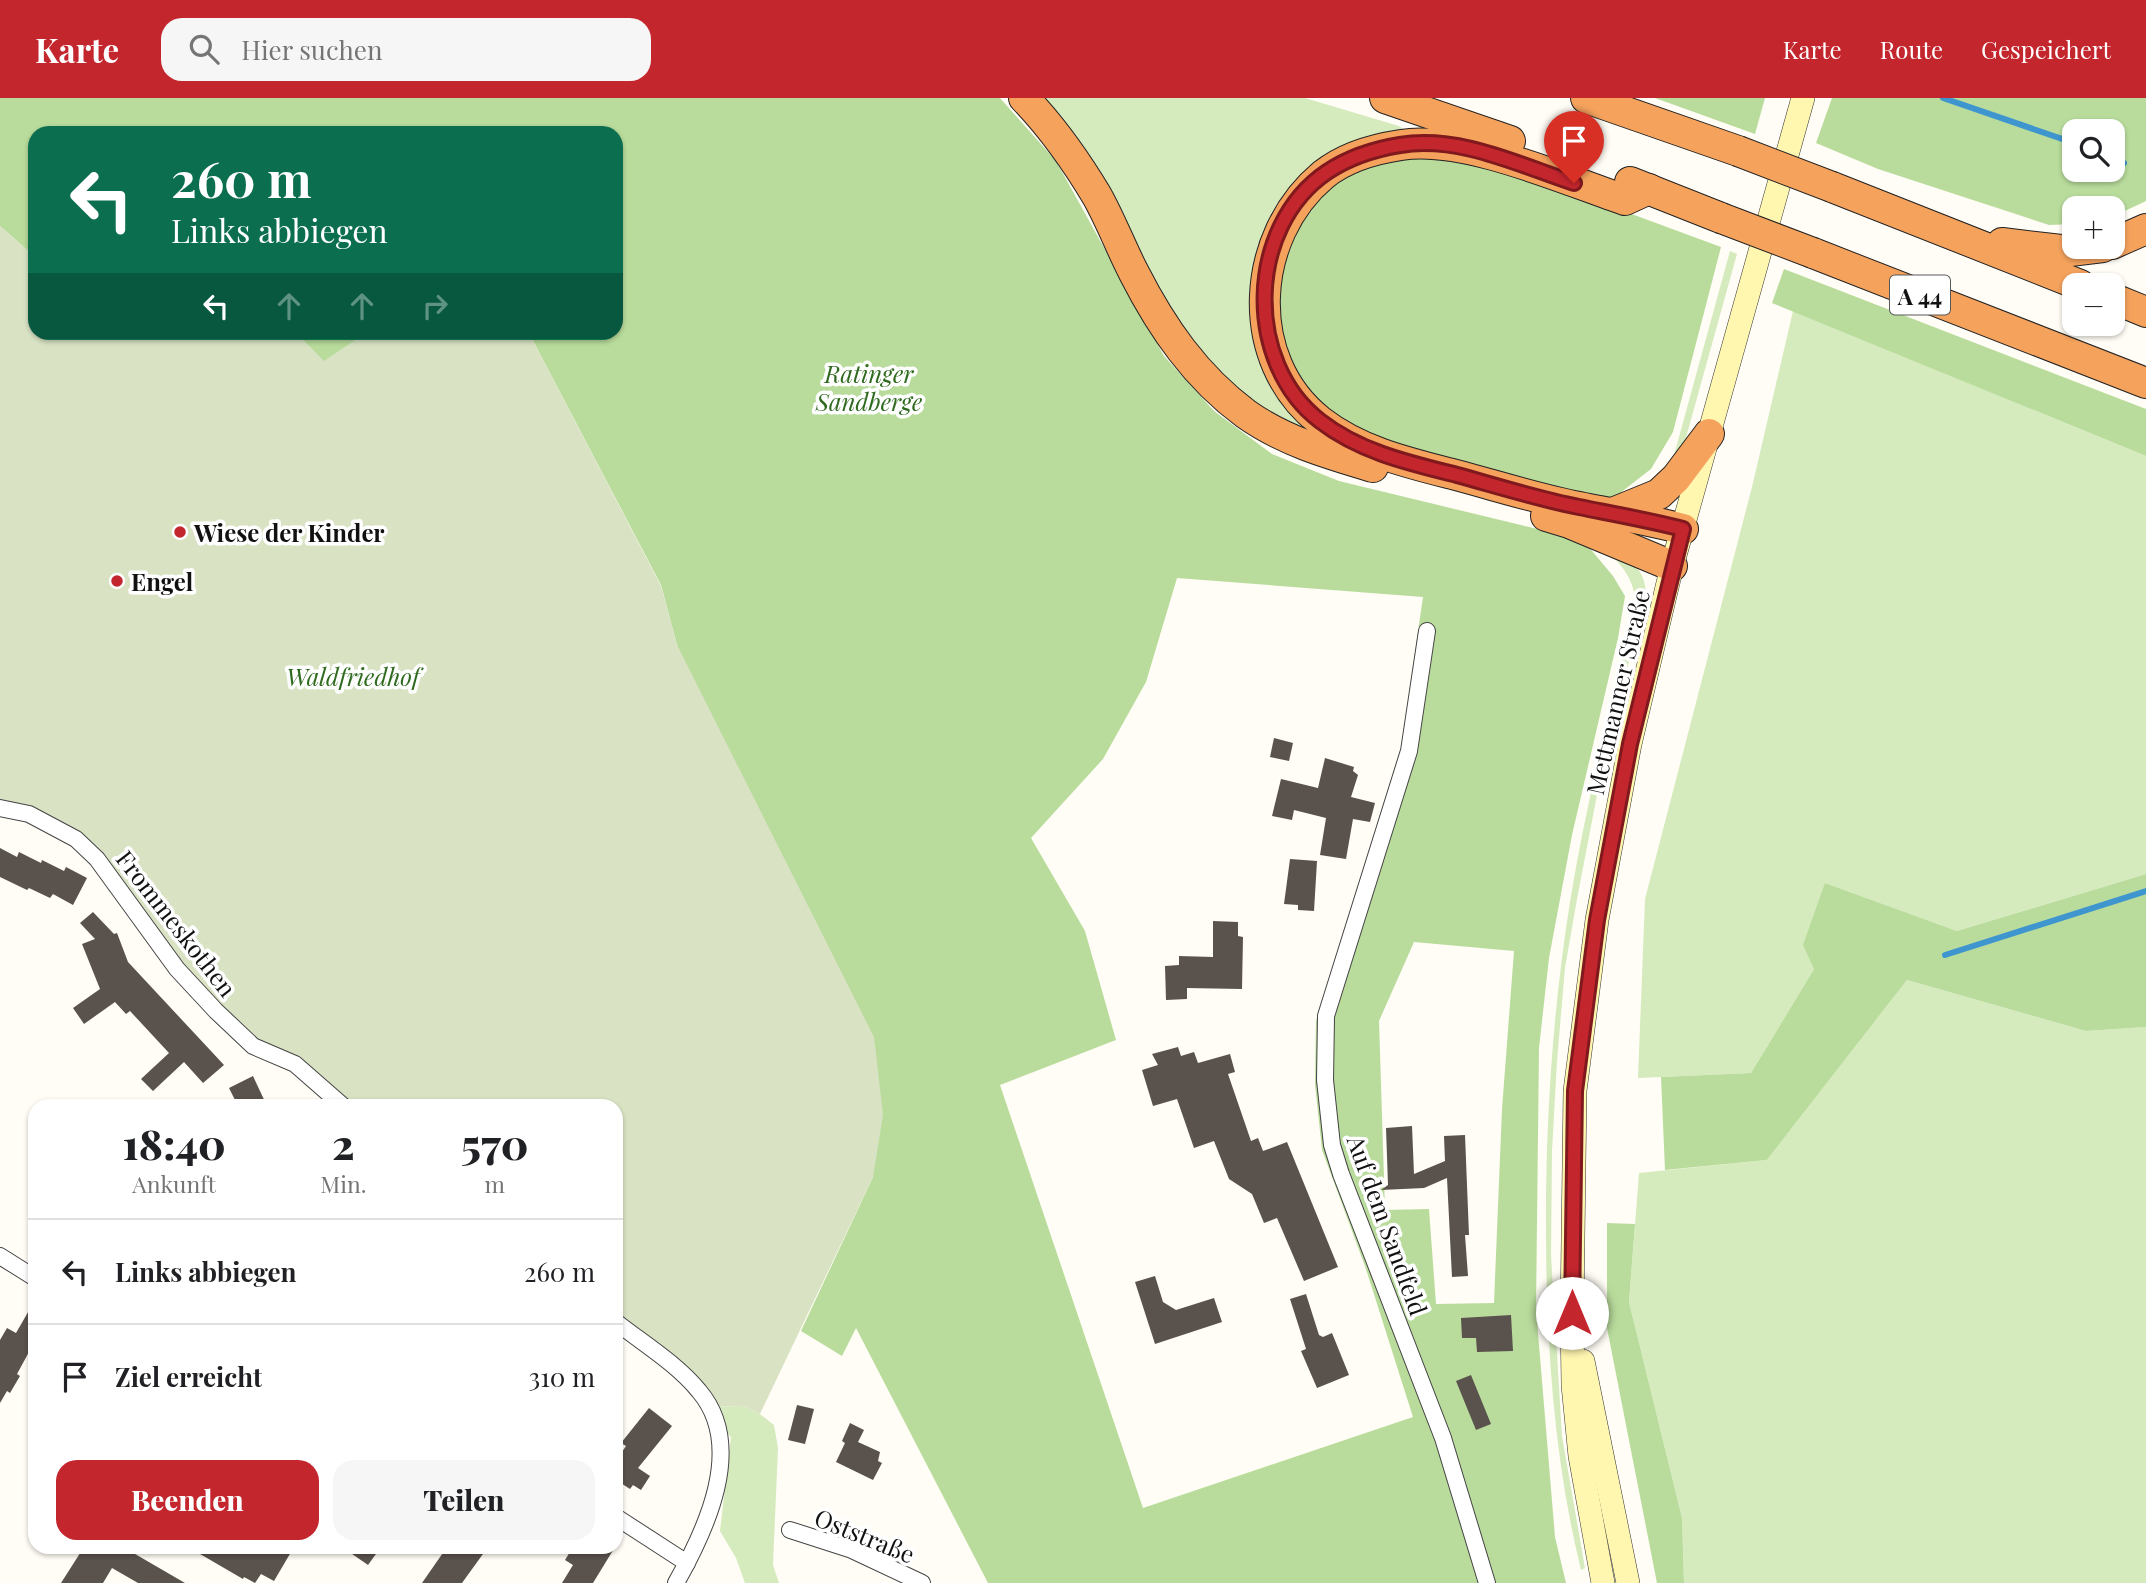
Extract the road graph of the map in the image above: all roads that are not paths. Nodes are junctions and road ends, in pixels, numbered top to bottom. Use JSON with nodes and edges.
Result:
{"nodes":[{"id":1,"x":1024,"y":98,"type":"edge"},
{"id":2,"x":1385,"y":98,"type":"edge"},
{"id":3,"x":1586,"y":98,"type":"edge"},
{"id":4,"x":1803,"y":98,"type":"edge"},
{"id":5,"x":1649,"y":189,"type":"junction"},
{"id":6,"x":2146,"y":229,"type":"edge"},
{"id":7,"x":1949,"y":235,"type":"junction"},
{"id":8,"x":2125,"y":238,"type":"edge"},
{"id":9,"x":2062,"y":250,"type":"edge"},
{"id":10,"x":2062,"y":278,"type":"edge"},
{"id":11,"x":2125,"y":303,"type":"edge"},
{"id":12,"x":2146,"y":312,"type":"edge"},
{"id":13,"x":2146,"y":383,"type":"edge"},
{"id":14,"x":1709,"y":434,"type":"junction"},
{"id":15,"x":1615,"y":512,"type":"junction"},
{"id":16,"x":1683,"y":529,"type":"junction"},
{"id":17,"x":1672,"y":566,"type":"junction"},
{"id":18,"x":1427,"y":631,"type":"dead end"},
{"id":19,"x":0,"y":808,"type":"edge"},
{"id":20,"x":335,"y":1099,"type":"edge"},
{"id":21,"x":0,"y":1257,"type":"edge"},
{"id":22,"x":28,"y":1274,"type":"edge"},
{"id":23,"x":1572,"y":1313,"type":"junction"},
{"id":24,"x":623,"y":1327,"type":"edge"},
{"id":25,"x":623,"y":1522,"type":"edge"},
{"id":26,"x":790,"y":1530,"type":"dead end"},
{"id":27,"x":687,"y":1563,"type":"junction"},
{"id":28,"x":676,"y":1583,"type":"edge"},
{"id":29,"x":922,"y":1583,"type":"edge"},
{"id":30,"x":1487,"y":1583,"type":"edge"},
{"id":31,"x":1603,"y":1583,"type":"edge"},
{"id":32,"x":1628,"y":1583,"type":"edge"}],
"edges":[{"from":1,"to":17,"type":"highway"},
{"from":2,"to":5,"type":"highway","number":"A 44"},
{"from":3,"to":7,"type":"highway","bridge":true},
{"from":4,"to":14,"type":"main road","name":"Mettmanner Straße"},
{"from":5,"to":13,"type":"highway","number":"A 44","bridge":true},
{"from":5,"to":15,"type":"highway"},
{"from":6,"to":8,"type":"highway"},
{"from":7,"to":9,"type":"highway"},
{"from":7,"to":10,"type":"highway"},
{"from":11,"to":12,"type":"highway"},
{"from":14,"to":15,"type":"highway"},
{"from":14,"to":16,"type":"main road","name":"Mettmanner Straße"},
{"from":15,"to":16,"type":"highway"},
{"from":16,"to":17,"type":"main road","name":"Mettmanner Straße"},
{"from":17,"to":23,"type":"main road","name":"Mettmanner Straße"},
{"from":18,"to":30,"type":"street","name":"Auf dem Sandfeld"},
{"from":19,"to":20,"type":"street","name":"Frommeskothen"},
{"from":21,"to":22,"type":"street"},
{"from":23,"to":31,"type":"main road","name":"Mettmanner Straße"},
{"from":23,"to":32,"type":"main road","name":"Mettmanner Straße"},
{"from":24,"to":27,"type":"street"},
{"from":25,"to":27,"type":"street"},
{"from":26,"to":29,"type":"street","name":"Oststraße"},
{"from":27,"to":28,"type":"street"}]}
